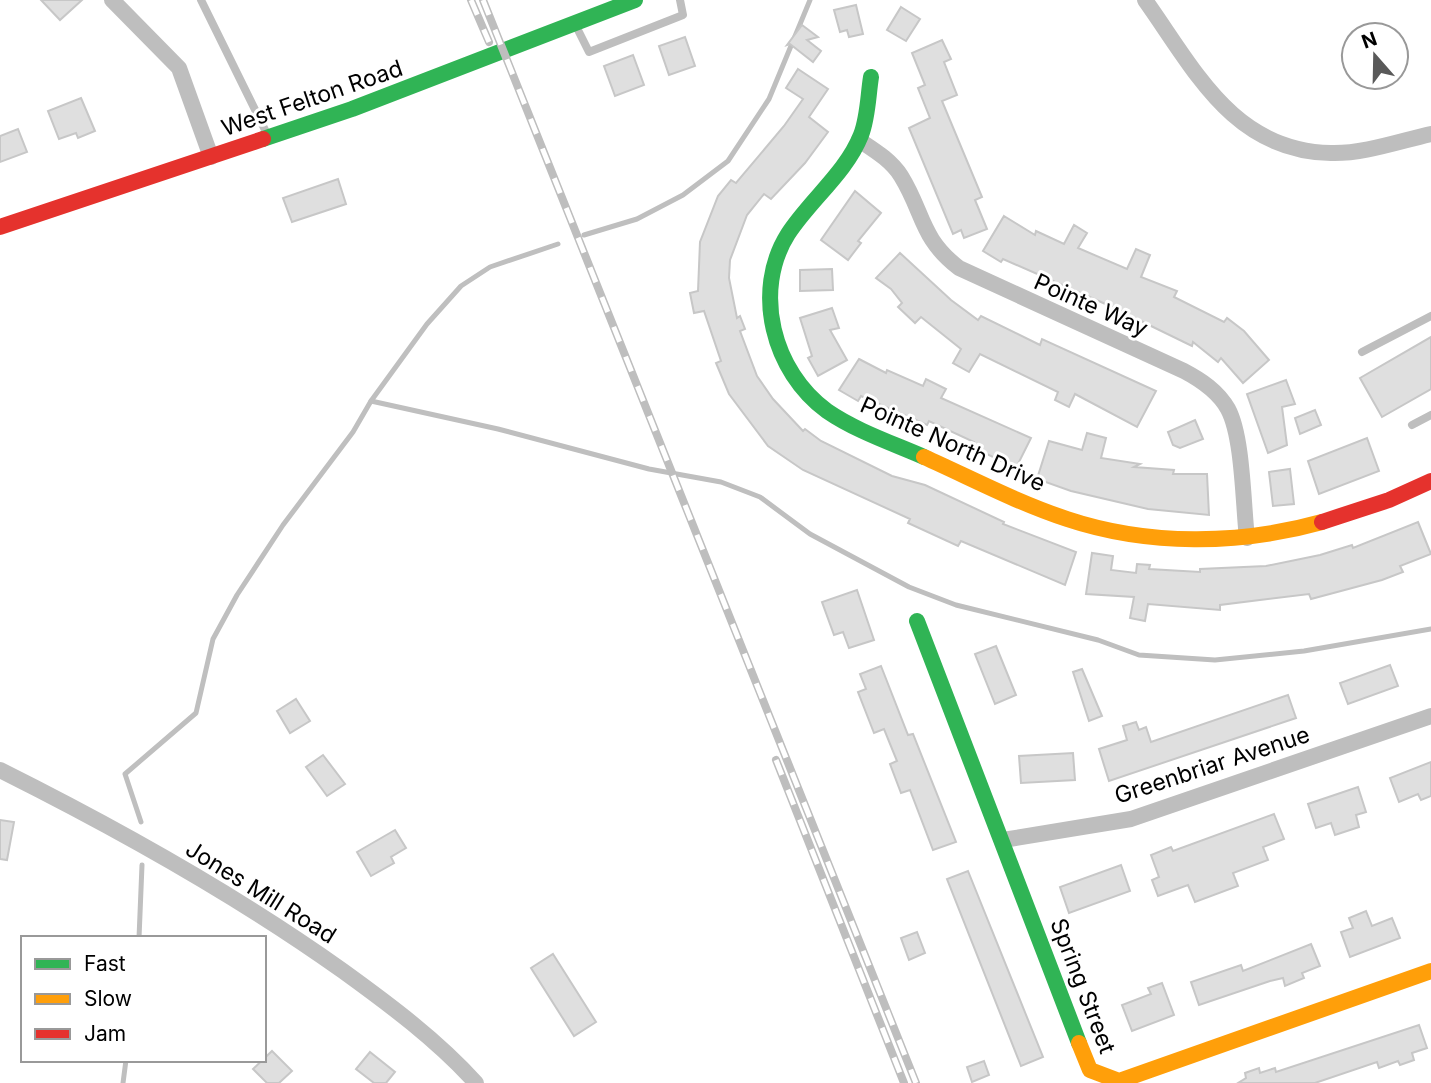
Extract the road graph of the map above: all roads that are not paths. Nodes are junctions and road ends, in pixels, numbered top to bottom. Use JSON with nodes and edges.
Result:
{"nodes":[{"id":1,"x":112,"y":0,"type":"edge"},
{"id":2,"x":201,"y":0,"type":"edge"},
{"id":3,"x":635,"y":0,"type":"edge"},
{"id":4,"x":680,"y":0,"type":"edge"},
{"id":5,"x":1145,"y":0,"type":"edge"},
{"id":6,"x":617,"y":3,"type":"edge"},
{"id":7,"x":575,"y":23,"type":"junction"},
{"id":8,"x":871,"y":77,"type":"dead end"},
{"id":9,"x":1431,"y":134,"type":"edge"},
{"id":10,"x":269,"y":139,"type":"junction"},
{"id":11,"x":859,"y":140,"type":"junction"},
{"id":12,"x":211,"y":157,"type":"junction"},
{"id":13,"x":0,"y":227,"type":"edge"},
{"id":14,"x":1431,"y":316,"type":"edge"},
{"id":15,"x":1362,"y":352,"type":"dead end"},
{"id":16,"x":1431,"y":415,"type":"edge"},
{"id":17,"x":1412,"y":425,"type":"dead end"},
{"id":18,"x":1431,"y":481,"type":"edge"},
{"id":19,"x":1247,"y":538,"type":"junction"},
{"id":20,"x":917,"y":621,"type":"dead end"},
{"id":21,"x":1431,"y":716,"type":"edge"},
{"id":22,"x":0,"y":770,"type":"edge"},
{"id":23,"x":1003,"y":840,"type":"junction"},
{"id":24,"x":1431,"y":971,"type":"edge"},
{"id":25,"x":476,"y":1083,"type":"edge"}],
"edges":[{"from":1,"to":12,"type":"street"},
{"from":2,"to":10,"type":"lane"},
{"from":3,"to":6,"type":"street","name":"West Felton Road"},
{"from":4,"to":7,"type":"lane"},
{"from":5,"to":9,"type":"street"},
{"from":6,"to":7,"type":"street","name":"West Felton Road"},
{"from":7,"to":10,"type":"street","name":"West Felton Road"},
{"from":8,"to":11,"type":"street","name":"Pointe North Drive"},
{"from":10,"to":12,"type":"street","name":"West Felton Road"},
{"from":11,"to":19,"type":"street","name":"Pointe Way"},
{"from":11,"to":19,"type":"street","name":"Pointe North Drive"},
{"from":12,"to":13,"type":"street","name":"West Felton Road"},
{"from":14,"to":15,"type":"lane"},
{"from":16,"to":17,"type":"lane"},
{"from":18,"to":19,"type":"street","name":"Pointe North Drive"},
{"from":20,"to":23,"type":"street","name":"Spring Street"},
{"from":21,"to":23,"type":"street","name":"Greenbriar Avenue"},
{"from":22,"to":25,"type":"street","name":"Jones Mill Road"},
{"from":23,"to":24,"type":"street","name":"Spring Street"}]}
